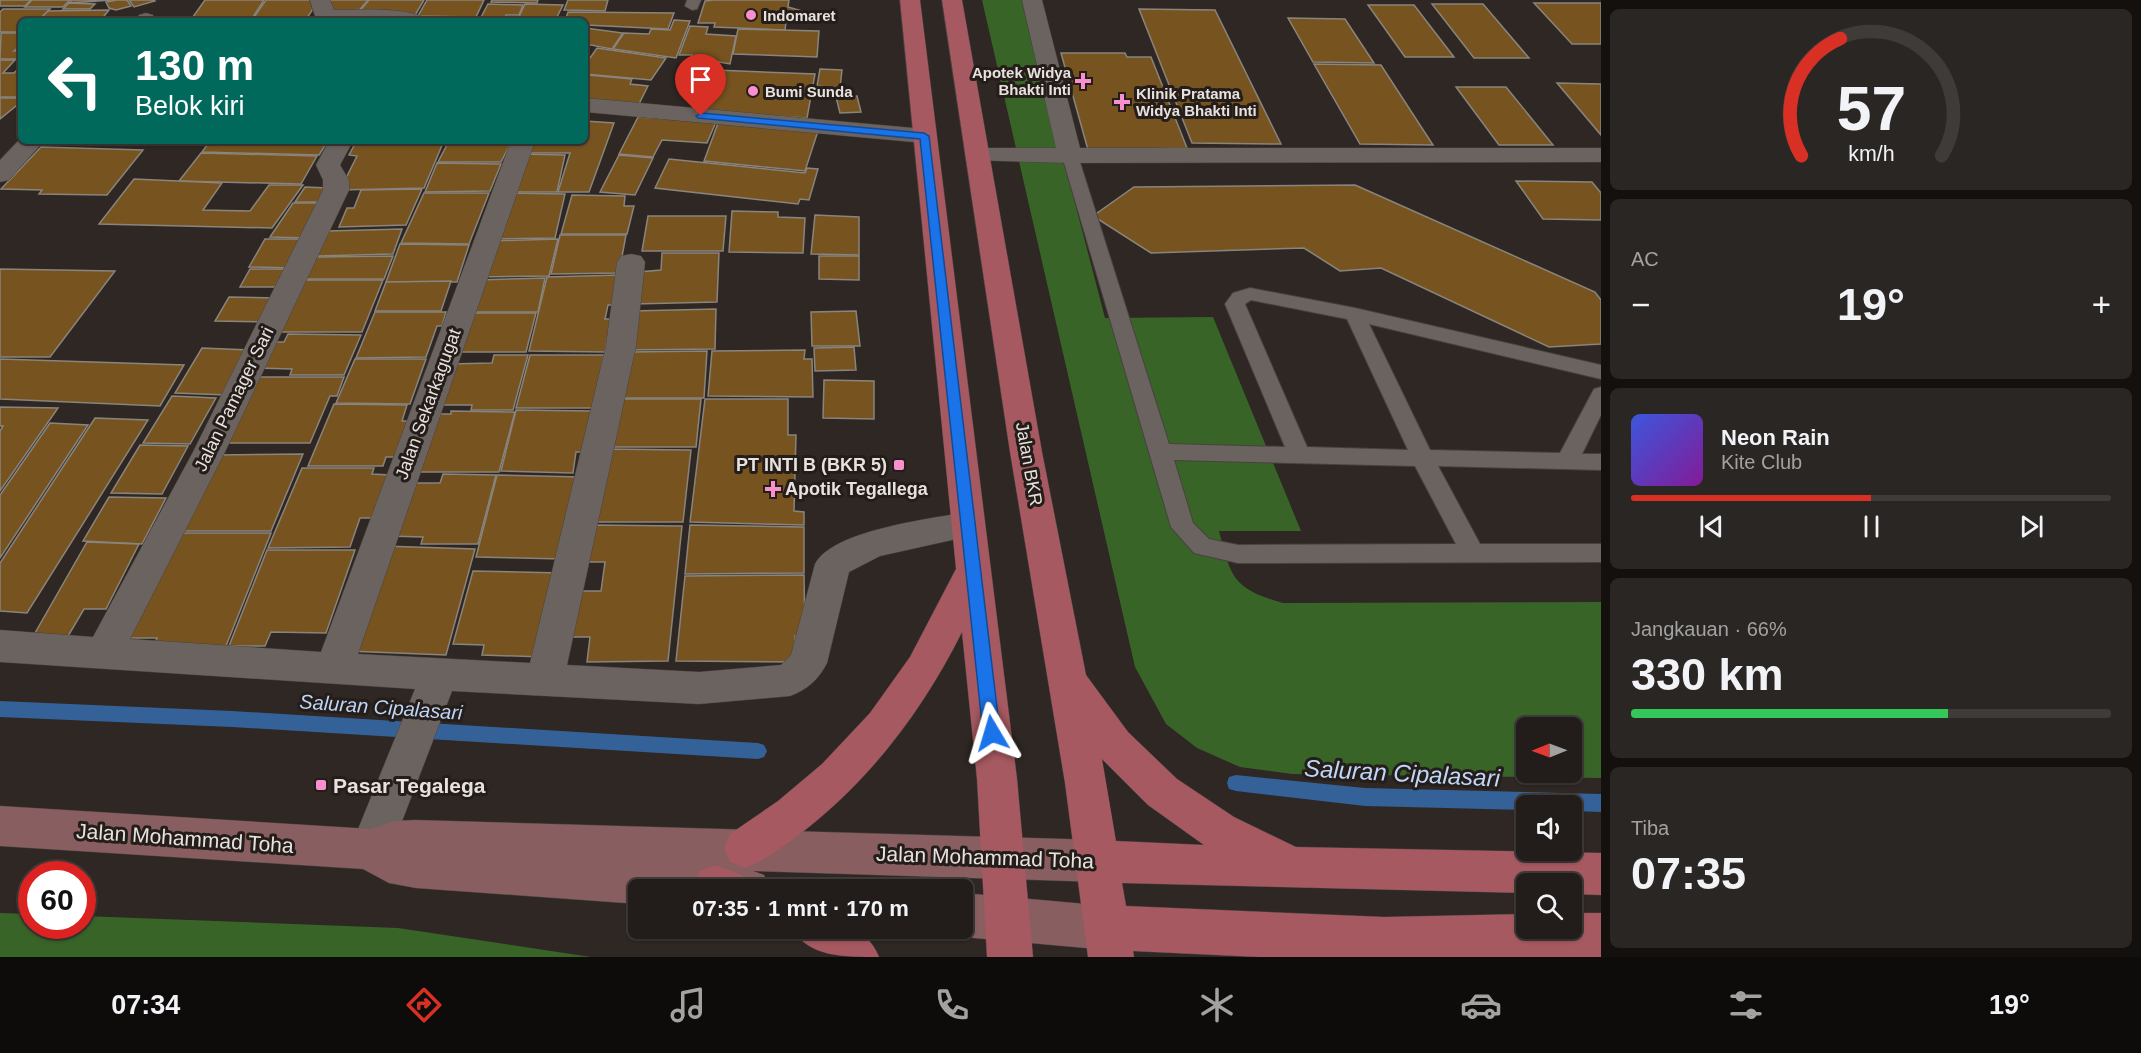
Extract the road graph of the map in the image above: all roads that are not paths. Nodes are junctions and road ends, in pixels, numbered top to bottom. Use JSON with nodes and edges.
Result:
{"nodes":[{"id":1,"x":320,"y":0,"type":"edge"},
{"id":2,"x":910,"y":0,"type":"edge"},
{"id":3,"x":952,"y":0,"type":"edge"},
{"id":4,"x":1032,"y":0,"type":"edge"},
{"id":5,"x":408,"y":18,"type":"edge"},
{"id":6,"x":588,"y":105,"type":"edge"},
{"id":7,"x":924,"y":136,"type":"junction"},
{"id":8,"x":29,"y":144,"type":"edge"},
{"id":9,"x":339,"y":144,"type":"edge"},
{"id":10,"x":522,"y":144,"type":"edge"},
{"id":11,"x":977,"y":155,"type":"junction"},
{"id":12,"x":1601,"y":155,"type":"edge"},
{"id":13,"x":1070,"y":156,"type":"junction"},
{"id":14,"x":0,"y":175,"type":"edge"},
{"id":15,"x":631,"y":262,"type":"dead end"},
{"id":16,"x":1355,"y":314,"type":"junction"},
{"id":17,"x":1601,"y":372,"type":"edge"},
{"id":18,"x":1601,"y":394,"type":"edge"},
{"id":19,"x":1162,"y":452,"type":"junction"},
{"id":20,"x":1299,"y":455,"type":"junction"},
{"id":21,"x":1422,"y":457,"type":"junction"},
{"id":22,"x":1567,"y":462,"type":"junction"},
{"id":23,"x":1601,"y":462,"type":"edge"},
{"id":24,"x":967,"y":525,"type":"junction"},
{"id":25,"x":1601,"y":553,"type":"edge"},
{"id":26,"x":1473,"y":554,"type":"junction"},
{"id":27,"x":972,"y":572,"type":"junction"},
{"id":28,"x":0,"y":646,"type":"edge"},
{"id":29,"x":103,"y":654,"type":"junction"},
{"id":30,"x":334,"y":669,"type":"junction"},
{"id":31,"x":1066,"y":673,"type":"junction"},
{"id":32,"x":545,"y":679,"type":"junction"},
{"id":33,"x":435,"y":687,"type":"junction"},
{"id":34,"x":0,"y":826,"type":"edge"},
{"id":35,"x":371,"y":849,"type":"junction"},
{"id":36,"x":1004,"y":858,"type":"junction"},
{"id":37,"x":1099,"y":861,"type":"junction"},
{"id":38,"x":1295,"y":867,"type":"junction"},
{"id":39,"x":1601,"y":874,"type":"edge"},
{"id":40,"x":734,"y":878,"type":"edge"},
{"id":41,"x":973,"y":920,"type":"edge"},
{"id":42,"x":1601,"y":935,"type":"edge"},
{"id":43,"x":830,"y":939,"type":"edge"},
{"id":44,"x":1009,"y":939,"type":"edge"},
{"id":45,"x":1384,"y":940,"type":"junction"},
{"id":46,"x":1109,"y":943,"type":"edge"},
{"id":47,"x":856,"y":957,"type":"edge"},
{"id":48,"x":1324,"y":957,"type":"edge"}],
"edges":[{"from":1,"to":5,"type":"street"},
{"from":2,"to":7,"type":"main road"},
{"from":3,"to":11,"type":"main road","name":"Jalan BKR"},
{"from":4,"to":13,"type":"street"},
{"from":6,"to":7,"type":"street"},
{"from":7,"to":24,"type":"main road"},
{"from":8,"to":14,"type":"street"},
{"from":9,"to":29,"type":"street","name":"Jalan Pamager Sari"},
{"from":10,"to":30,"type":"street","name":"Jalan Sekarkagugat"},
{"from":11,"to":13,"type":"street"},
{"from":11,"to":31,"type":"main road","name":"Jalan BKR"},
{"from":12,"to":13,"type":"street"},
{"from":13,"to":19,"type":"lane"},
{"from":15,"to":32,"type":"street"},
{"from":16,"to":17,"type":"lane"},
{"from":16,"to":20,"type":"lane"},
{"from":16,"to":21,"type":"lane"},
{"from":18,"to":22,"type":"lane"},
{"from":19,"to":20,"type":"lane"},
{"from":19,"to":26,"type":"lane"},
{"from":20,"to":21,"type":"lane"},
{"from":21,"to":22,"type":"lane"},
{"from":21,"to":26,"type":"lane"},
{"from":22,"to":23,"type":"lane"},
{"from":24,"to":27,"type":"main road"},
{"from":24,"to":32,"type":"street"},
{"from":25,"to":26,"type":"lane"},
{"from":27,"to":36,"type":"main road"},
{"from":27,"to":40,"type":"main road"},
{"from":28,"to":29,"type":"street"},
{"from":29,"to":30,"type":"street"},
{"from":30,"to":33,"type":"street"},
{"from":31,"to":37,"type":"main road","name":"Jalan BKR"},
{"from":31,"to":38,"type":"main road"},
{"from":32,"to":33,"type":"street"},
{"from":33,"to":35,"type":"street"},
{"from":34,"to":35,"type":"main road","name":"Jalan Mohammad Toha"},
{"from":35,"to":40,"type":"main road","name":"Jalan Mohammad Toha"},
{"from":36,"to":37,"type":"main road","name":"Jalan Mohammad Toha"},
{"from":36,"to":40,"type":"main road","name":"Jalan Mohammad Toha"},
{"from":36,"to":44,"type":"main road"},
{"from":37,"to":38,"type":"main road","name":"Jalan Mohammad Toha"},
{"from":37,"to":46,"type":"main road","name":"Jalan BKR"},
{"from":38,"to":39,"type":"main road","name":"Jalan Mohammad Toha"},
{"from":41,"to":44,"type":"main road"},
{"from":42,"to":45,"type":"main road"},
{"from":43,"to":47,"type":"main road"},
{"from":44,"to":46,"type":"main road"},
{"from":45,"to":46,"type":"main road"},
{"from":45,"to":48,"type":"main road"}]}
